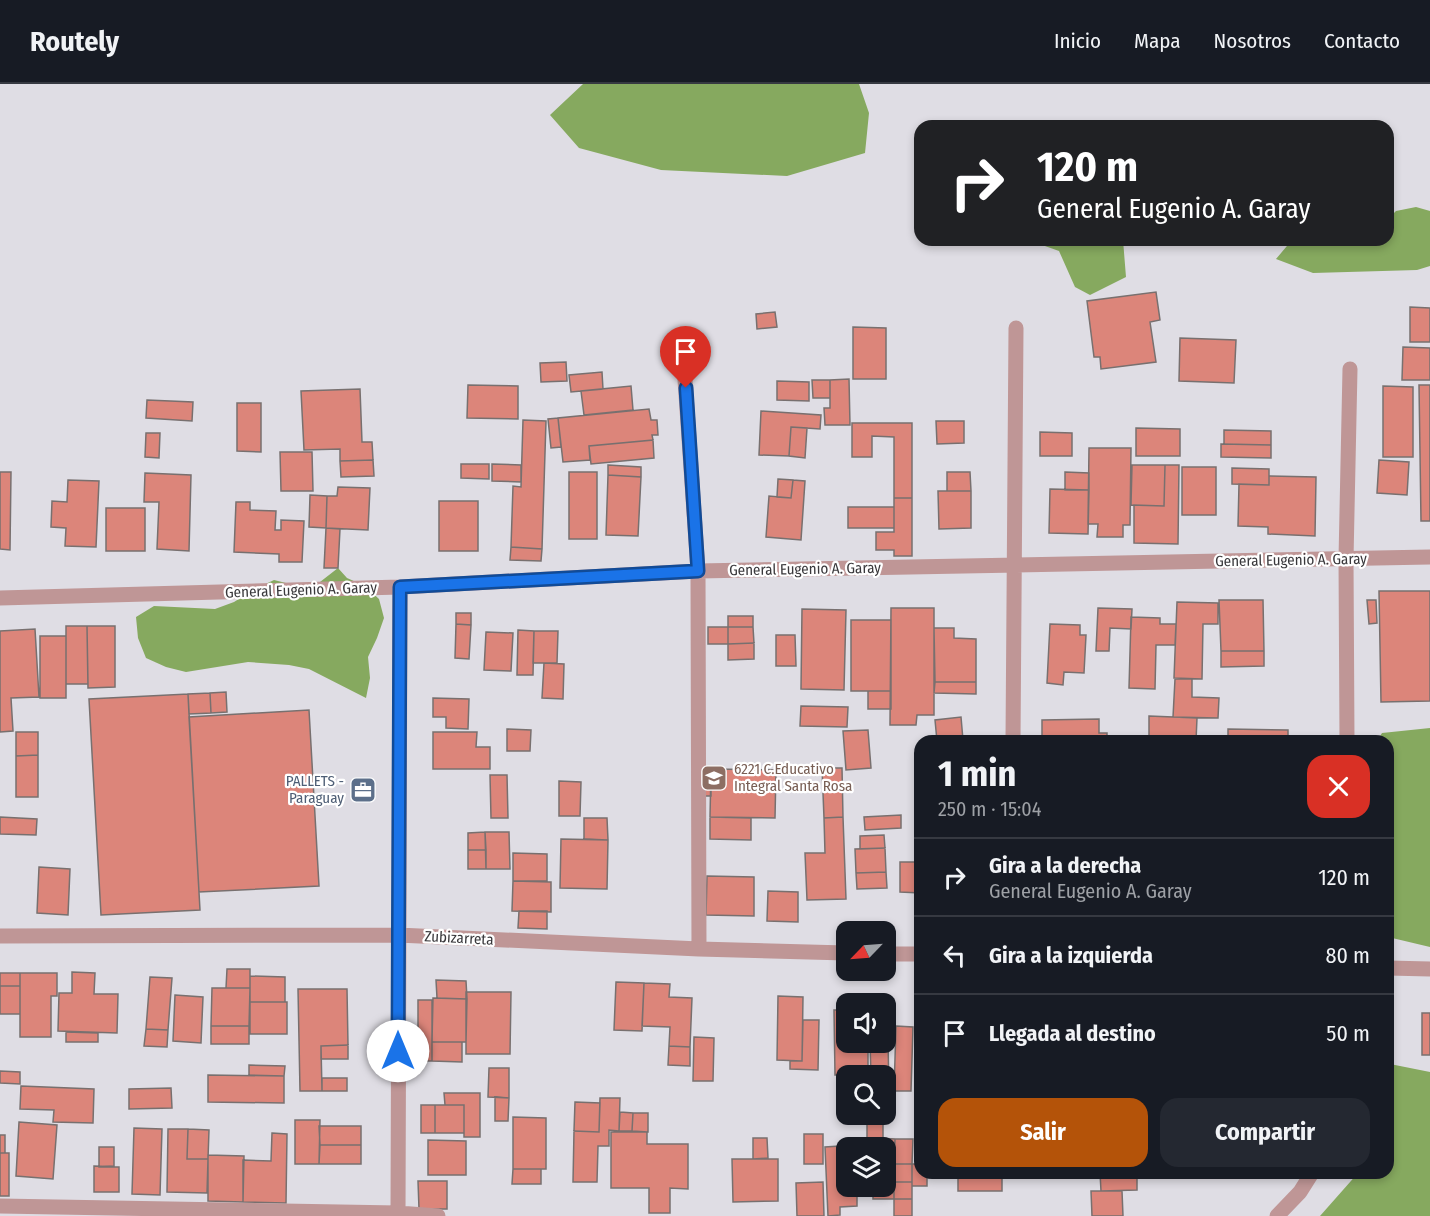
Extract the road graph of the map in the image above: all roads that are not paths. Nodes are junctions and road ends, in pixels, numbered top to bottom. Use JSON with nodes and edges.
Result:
{"nodes":[{"id":1,"x":1016,"y":328,"type":"dead end"},
{"id":2,"x":684,"y":365,"type":"dead end"},
{"id":3,"x":1350,"y":369,"type":"dead end"},
{"id":4,"x":1430,"y":557,"type":"edge"},
{"id":5,"x":1346,"y":559,"type":"junction"},
{"id":6,"x":1014,"y":564,"type":"junction"},
{"id":7,"x":698,"y":571,"type":"junction"},
{"id":8,"x":400,"y":587,"type":"junction"},
{"id":9,"x":0,"y":598,"type":"edge"},
{"id":10,"x":1013,"y":735,"type":"edge"},
{"id":11,"x":1347,"y":735,"type":"edge"},
{"id":12,"x":398,"y":935,"type":"junction"},
{"id":13,"x":0,"y":936,"type":"edge"},
{"id":14,"x":699,"y":949,"type":"junction"},
{"id":15,"x":836,"y":952,"type":"edge"},
{"id":16,"x":896,"y":954,"type":"edge"},
{"id":17,"x":914,"y":954,"type":"edge"},
{"id":18,"x":1394,"y":968,"type":"edge"},
{"id":19,"x":1430,"y":969,"type":"edge"},
{"id":20,"x":1308,"y":1179,"type":"edge"},
{"id":21,"x":0,"y":1206,"type":"edge"},
{"id":22,"x":101,"y":1212,"type":"edge"},
{"id":23,"x":398,"y":1214,"type":"edge"},
{"id":24,"x":438,"y":1216,"type":"edge"},
{"id":25,"x":1277,"y":1216,"type":"edge"}],
"edges":[{"from":1,"to":6,"type":"street"},
{"from":2,"to":7,"type":"street"},
{"from":3,"to":5,"type":"street"},
{"from":4,"to":5,"type":"street","name":"General Eugenio A. Garay"},
{"from":5,"to":6,"type":"street","name":"General Eugenio A. Garay"},
{"from":5,"to":11,"type":"street"},
{"from":6,"to":7,"type":"street","name":"General Eugenio A. Garay"},
{"from":6,"to":10,"type":"street"},
{"from":7,"to":8,"type":"street","name":"General Eugenio A. Garay"},
{"from":7,"to":14,"type":"street"},
{"from":8,"to":9,"type":"street","name":"General Eugenio A. Garay"},
{"from":8,"to":12,"type":"street"},
{"from":12,"to":13,"type":"street","name":"Zubizarreta"},
{"from":12,"to":14,"type":"street","name":"Zubizarreta"},
{"from":12,"to":23,"type":"street"},
{"from":14,"to":15,"type":"street","name":"Zubizarreta"},
{"from":16,"to":17,"type":"street"},
{"from":18,"to":19,"type":"street"},
{"from":20,"to":25,"type":"street"},
{"from":21,"to":22,"type":"street"},
{"from":22,"to":23,"type":"street"},
{"from":23,"to":24,"type":"street"}]}
